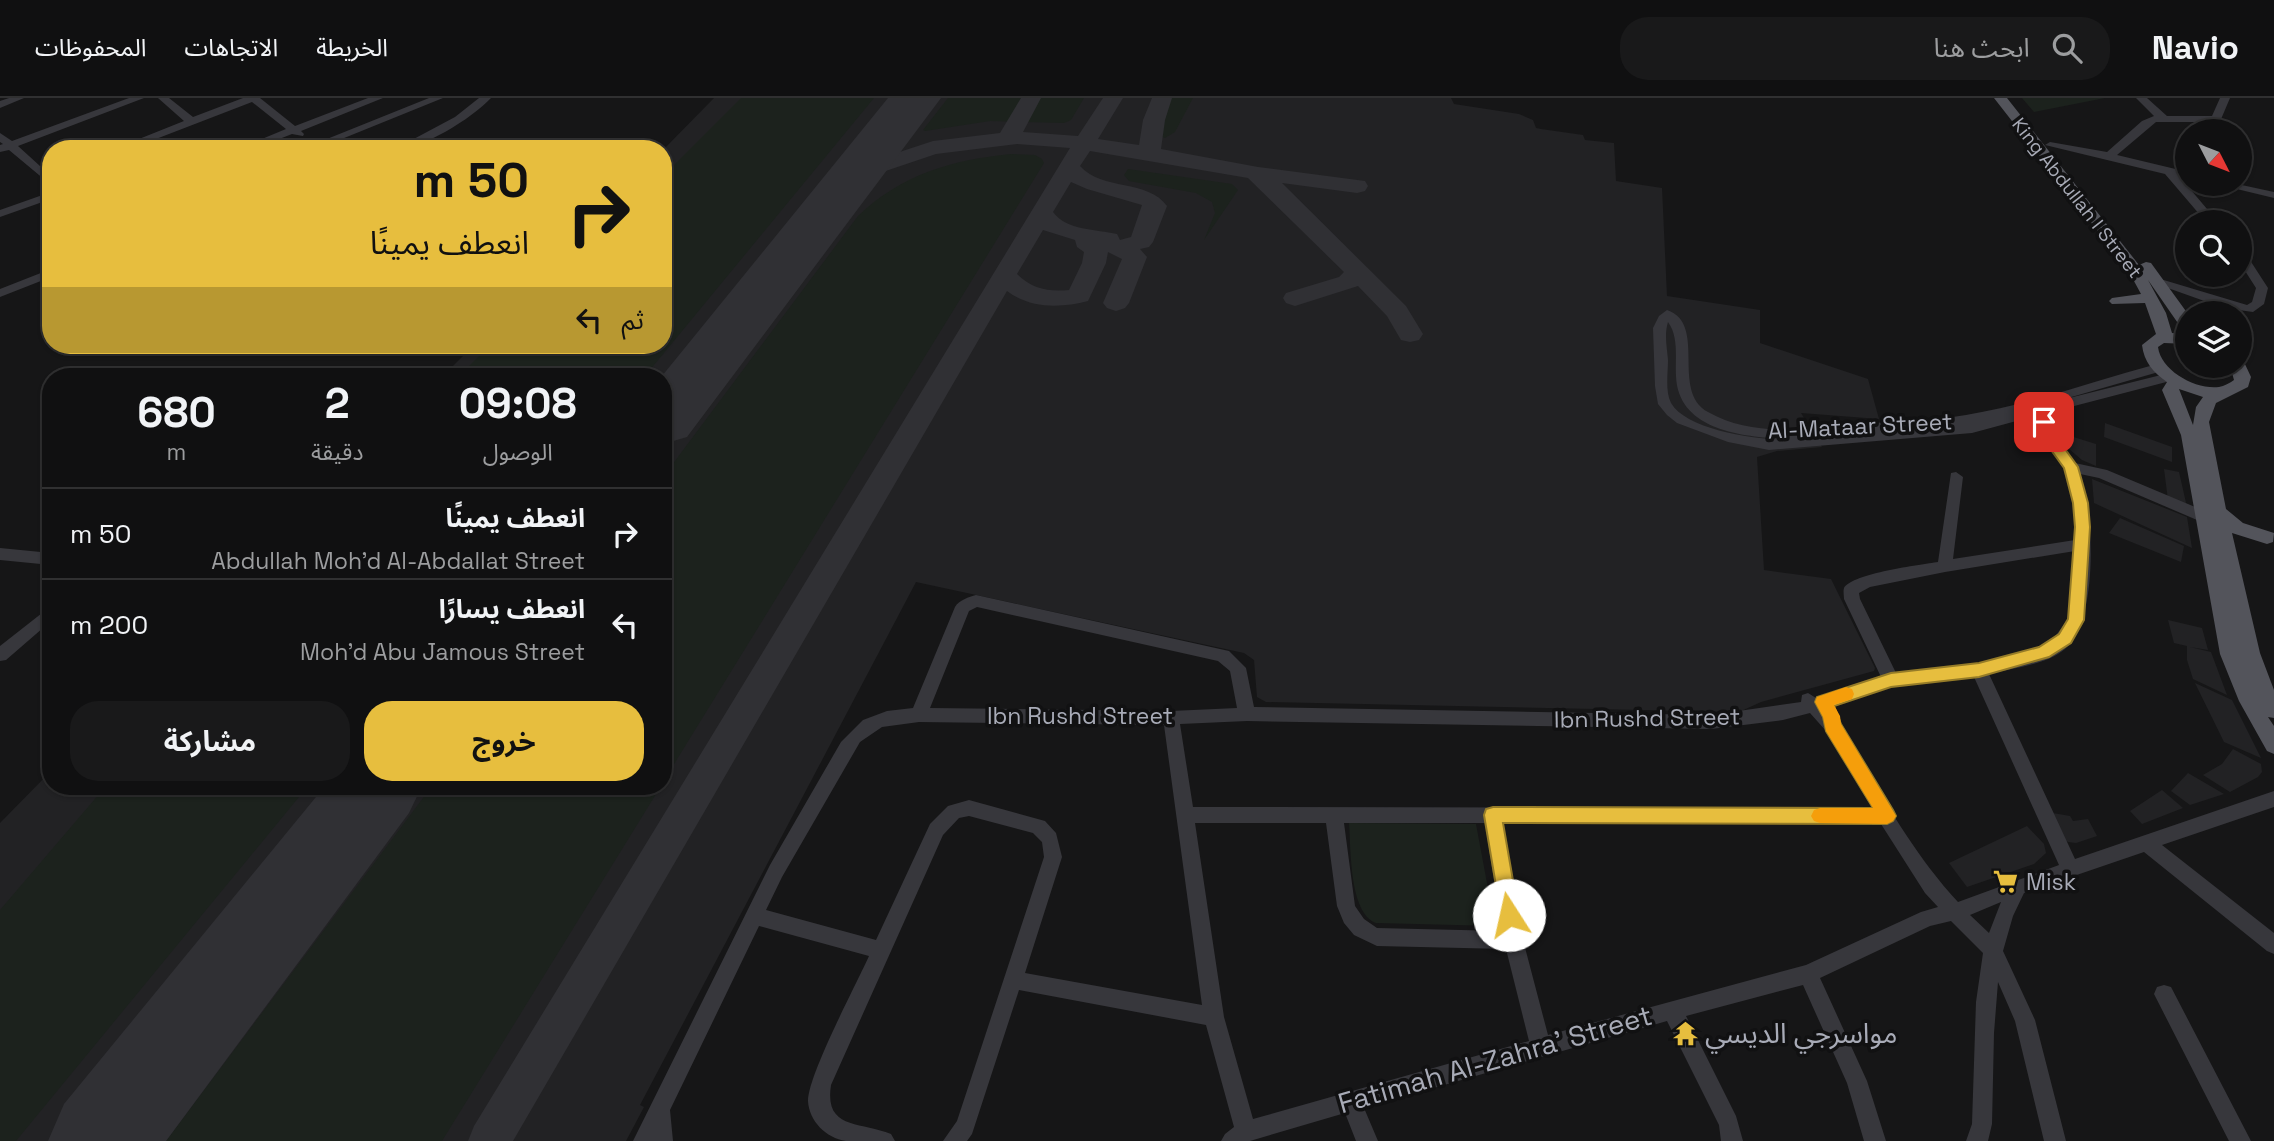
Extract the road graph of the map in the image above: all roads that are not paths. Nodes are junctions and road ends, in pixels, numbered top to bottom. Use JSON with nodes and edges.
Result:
{"nodes":[{"id":1,"x":19,"y":98,"type":"edge"},
{"id":2,"x":139,"y":98,"type":"edge"},
{"id":3,"x":163,"y":98,"type":"edge"},
{"id":4,"x":253,"y":98,"type":"edge"},
{"id":5,"x":378,"y":98,"type":"edge"},
{"id":6,"x":438,"y":98,"type":"edge"},
{"id":7,"x":486,"y":98,"type":"edge"},
{"id":8,"x":2000,"y":98,"type":"edge"},
{"id":9,"x":2012,"y":98,"type":"edge"},
{"id":10,"x":2141,"y":98,"type":"edge"},
{"id":11,"x":2225,"y":98,"type":"edge"},
{"id":12,"x":359,"y":101,"type":"edge"},
{"id":13,"x":0,"y":105,"type":"edge"},
{"id":14,"x":2163,"y":118,"type":"junction"},
{"id":15,"x":2216,"y":119,"type":"joint"},
{"id":16,"x":191,"y":121,"type":"junction"},
{"id":17,"x":294,"y":130,"type":"junction"},
{"id":18,"x":0,"y":136,"type":"edge"},
{"id":19,"x":142,"y":140,"type":"edge"},
{"id":20,"x":267,"y":140,"type":"edge"},
{"id":21,"x":304,"y":140,"type":"edge"},
{"id":22,"x":329,"y":140,"type":"edge"},
{"id":23,"x":418,"y":140,"type":"edge"},
{"id":24,"x":2050,"y":145,"type":"junction"},
{"id":25,"x":6,"y":147,"type":"edge"},
{"id":26,"x":2109,"y":156,"type":"junction"},
{"id":27,"x":2169,"y":172,"type":"junction"},
{"id":28,"x":2175,"y":173,"type":"edge"},
{"id":29,"x":42,"y":175,"type":"edge"},
{"id":30,"x":2252,"y":190,"type":"edge"},
{"id":31,"x":2274,"y":195,"type":"edge"},
{"id":32,"x":42,"y":198,"type":"edge"},
{"id":33,"x":2202,"y":210,"type":"edge"},
{"id":34,"x":1,"y":214,"type":"edge"},
{"id":35,"x":2252,"y":273,"type":"edge"},
{"id":36,"x":42,"y":277,"type":"edge"},
{"id":37,"x":2157,"y":282,"type":"junction"},
{"id":38,"x":0,"y":293,"type":"edge"},
{"id":39,"x":2117,"y":301,"type":"dead end"},
{"id":40,"x":2154,"y":306,"type":"junction"},
{"id":41,"x":2175,"y":310,"type":"edge"},
{"id":42,"x":2175,"y":321,"type":"edge"},
{"id":43,"x":2175,"y":334,"type":"edge"},
{"id":44,"x":2165,"y":338,"type":"junction"},
{"id":45,"x":2167,"y":375,"type":"junction"},
{"id":46,"x":2243,"y":378,"type":"edge"},
{"id":47,"x":2229,"y":391,"type":"junction"},
{"id":48,"x":2050,"y":407,"type":"junction"},
{"id":49,"x":1736,"y":433,"type":"junction"},
{"id":50,"x":1790,"y":433,"type":"junction"},
{"id":51,"x":1827,"y":436,"type":"junction"},
{"id":52,"x":1778,"y":445,"type":"junction"},
{"id":53,"x":2071,"y":467,"type":"junction"},
{"id":54,"x":1956,"y":477,"type":"dead end"},
{"id":55,"x":2210,"y":514,"type":"junction"},
{"id":56,"x":2270,"y":536,"type":"edge"},
{"id":57,"x":2081,"y":545,"type":"junction"},
{"id":58,"x":0,"y":554,"type":"edge"},
{"id":59,"x":2229,"y":556,"type":"junction"},
{"id":60,"x":42,"y":558,"type":"edge"},
{"id":61,"x":1945,"y":566,"type":"junction"},
{"id":62,"x":42,"y":620,"type":"edge"},
{"id":63,"x":0,"y":655,"type":"edge"},
{"id":64,"x":1979,"y":670,"type":"junction"},
{"id":65,"x":1891,"y":680,"type":"junction"},
{"id":66,"x":1814,"y":700,"type":"junction"},
{"id":67,"x":2274,"y":710,"type":"edge"},
{"id":68,"x":1247,"y":714,"type":"junction"},
{"id":69,"x":919,"y":715,"type":"junction"},
{"id":70,"x":1171,"y":718,"type":"junction"},
{"id":71,"x":2274,"y":744,"type":"edge"},
{"id":72,"x":2274,"y":799,"type":"edge"},
{"id":73,"x":1186,"y":815,"type":"junction"},
{"id":74,"x":1493,"y":815,"type":"junction"},
{"id":75,"x":1334,"y":816,"type":"junction"},
{"id":76,"x":1887,"y":816,"type":"junction"},
{"id":77,"x":2146,"y":843,"type":"junction"},
{"id":78,"x":2070,"y":869,"type":"junction"},
{"id":79,"x":2018,"y":887,"type":"junction"},
{"id":80,"x":1954,"y":912,"type":"junction"},
{"id":81,"x":755,"y":916,"type":"junction"},
{"id":82,"x":1513,"y":940,"type":"junction"},
{"id":83,"x":2274,"y":945,"type":"edge"},
{"id":84,"x":1992,"y":948,"type":"junction"},
{"id":85,"x":883,"y":951,"type":"junction"},
{"id":86,"x":1808,"y":974,"type":"junction"},
{"id":87,"x":1013,"y":980,"type":"junction"},
{"id":88,"x":2164,"y":994,"type":"dead end"},
{"id":89,"x":1672,"y":1010,"type":"junction"},
{"id":90,"x":1214,"y":1017,"type":"junction"},
{"id":91,"x":1541,"y":1048,"type":"junction"},
{"id":92,"x":1350,"y":1100,"type":"junction"},
{"id":93,"x":660,"y":1110,"type":"junction"},
{"id":94,"x":1239,"y":1136,"type":"edge"},
{"id":95,"x":644,"y":1141,"type":"edge"},
{"id":96,"x":662,"y":1141,"type":"edge"},
{"id":97,"x":884,"y":1141,"type":"edge"},
{"id":98,"x":954,"y":1141,"type":"edge"},
{"id":99,"x":1367,"y":1141,"type":"edge"},
{"id":100,"x":1732,"y":1141,"type":"edge"},
{"id":101,"x":1875,"y":1141,"type":"edge"},
{"id":102,"x":1977,"y":1141,"type":"edge"},
{"id":103,"x":2055,"y":1141,"type":"edge"},
{"id":104,"x":2240,"y":1141,"type":"edge"}],
"edges":[{"from":1,"to":13,"type":"street"},
{"from":2,"to":25,"type":"street"},
{"from":3,"to":16,"type":"street"},
{"from":4,"to":16,"type":"street"},
{"from":4,"to":17,"type":"street"},
{"from":5,"to":12,"type":"street"},
{"from":6,"to":22,"type":"street"},
{"from":7,"to":23,"type":"street"},
{"from":8,"to":40,"type":"main road","name":"King Abdullah I Street"},
{"from":9,"to":24,"type":"main road","name":"King Abdullah I Street"},
{"from":10,"to":14,"type":"street"},
{"from":11,"to":15,"type":"street"},
{"from":12,"to":17,"type":"street"},
{"from":14,"to":15,"type":"street"},
{"from":14,"to":26,"type":"street"},
{"from":16,"to":19,"type":"street"},
{"from":17,"to":20,"type":"street"},
{"from":17,"to":21,"type":"street"},
{"from":18,"to":25,"type":"street"},
{"from":24,"to":26,"type":"street"},
{"from":24,"to":37,"type":"main road","name":"King Abdullah I Street"},
{"from":25,"to":29,"type":"street"},
{"from":26,"to":27,"type":"street"},
{"from":27,"to":28,"type":"street"},
{"from":27,"to":33,"type":"street"},
{"from":30,"to":31,"type":"street"},
{"from":32,"to":34,"type":"street"},
{"from":35,"to":37,"type":"street"},
{"from":36,"to":38,"type":"street"},
{"from":37,"to":41,"type":"main road","name":"King Abdullah I Street"},
{"from":39,"to":40,"type":"main road"},
{"from":40,"to":42,"type":"main road"},
{"from":40,"to":44,"type":"main road","name":"King Abdullah I Street"},
{"from":43,"to":44,"type":"main road"},
{"from":44,"to":45,"type":"main road"},
{"from":45,"to":47,"type":"main road"},
{"from":45,"to":48,"type":"street","name":"Al-Mataar Street"},
{"from":45,"to":51,"type":"street","name":"Al-Mataar Street"},
{"from":45,"to":55,"type":"main road"},
{"from":46,"to":47,"type":"main road"},
{"from":47,"to":55,"type":"main road"},
{"from":48,"to":51,"type":"street","name":"Al-Mataar Street"},
{"from":48,"to":53,"type":"street"},
{"from":49,"to":49,"type":"street","name":"Al-Mataar Street"},
{"from":49,"to":50,"type":"street","name":"Al-Mataar Street"},
{"from":49,"to":52,"type":"street","name":"Al-Mataar Street"},
{"from":50,"to":51,"type":"street","name":"Al-Mataar Street"},
{"from":50,"to":52,"type":"street"},
{"from":51,"to":52,"type":"street","name":"Al-Mataar Street"},
{"from":53,"to":55,"type":"street"},
{"from":53,"to":57,"type":"street"},
{"from":54,"to":61,"type":"street"},
{"from":55,"to":56,"type":"main road"},
{"from":55,"to":59,"type":"main road"},
{"from":55,"to":71,"type":"main road"},
{"from":56,"to":59,"type":"main road"},
{"from":57,"to":61,"type":"street"},
{"from":57,"to":64,"type":"street"},
{"from":58,"to":60,"type":"street"},
{"from":59,"to":67,"type":"main road"},
{"from":61,"to":65,"type":"street"},
{"from":62,"to":63,"type":"street"},
{"from":64,"to":65,"type":"street","name":"Ibn Rushd Street"},
{"from":64,"to":78,"type":"street"},
{"from":65,"to":66,"type":"street","name":"Ibn Rushd Street"},
{"from":66,"to":68,"type":"street","name":"Ibn Rushd Street"},
{"from":66,"to":76,"type":"street"},
{"from":68,"to":69,"type":"street"},
{"from":68,"to":70,"type":"street","name":"Ibn Rushd Street"},
{"from":69,"to":70,"type":"street","name":"Ibn Rushd Street"},
{"from":69,"to":81,"type":"street","name":"Ibn Rushd Street"},
{"from":70,"to":73,"type":"street"},
{"from":72,"to":77,"type":"street","name":"Fatimah Al-Zahra’ Street"},
{"from":73,"to":75,"type":"street"},
{"from":73,"to":90,"type":"street"},
{"from":74,"to":75,"type":"street"},
{"from":74,"to":76,"type":"street"},
{"from":74,"to":82,"type":"street"},
{"from":75,"to":82,"type":"street"},
{"from":76,"to":80,"type":"street"},
{"from":77,"to":78,"type":"street","name":"Fatimah Al-Zahra’ Street"},
{"from":77,"to":83,"type":"street"},
{"from":78,"to":79,"type":"street","name":"Fatimah Al-Zahra’ Street"},
{"from":79,"to":80,"type":"street","name":"Fatimah Al-Zahra’ Street"},
{"from":79,"to":84,"type":"street"},
{"from":80,"to":84,"type":"street"},
{"from":80,"to":86,"type":"street","name":"Fatimah Al-Zahra’ Street"},
{"from":81,"to":85,"type":"street"},
{"from":81,"to":93,"type":"street","name":"Ibn Rushd Street"},
{"from":82,"to":91,"type":"street"},
{"from":84,"to":102,"type":"street"},
{"from":84,"to":103,"type":"street"},
{"from":85,"to":87,"type":"street"},
{"from":85,"to":97,"type":"street"},
{"from":86,"to":89,"type":"street","name":"Fatimah Al-Zahra’ Street"},
{"from":86,"to":101,"type":"street"},
{"from":87,"to":90,"type":"street"},
{"from":87,"to":98,"type":"street"},
{"from":88,"to":104,"type":"street"},
{"from":89,"to":91,"type":"street","name":"Fatimah Al-Zahra’ Street"},
{"from":89,"to":100,"type":"street"},
{"from":90,"to":94,"type":"street"},
{"from":91,"to":92,"type":"street","name":"Fatimah Al-Zahra’ Street"},
{"from":92,"to":94,"type":"street","name":"Fatimah Al-Zahra’ Street"},
{"from":92,"to":99,"type":"street"},
{"from":93,"to":95,"type":"street","name":"Ibn Rushd Street"},
{"from":93,"to":96,"type":"street"}]}
